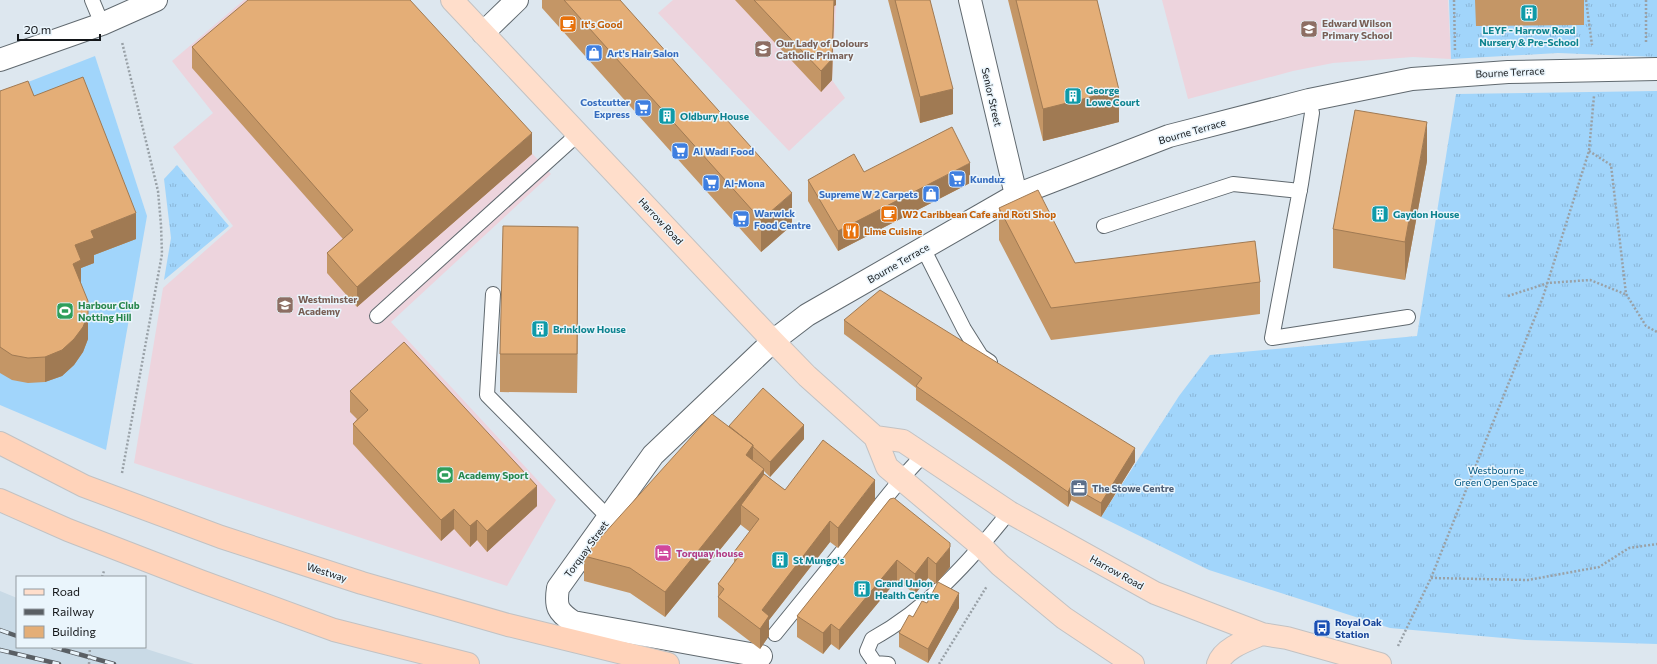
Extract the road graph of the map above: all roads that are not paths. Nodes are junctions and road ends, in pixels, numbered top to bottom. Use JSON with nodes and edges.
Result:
{"nodes":[{"id":1,"x":92,"y":0,"type":"edge"},
{"id":2,"x":156,"y":0,"type":"edge"},
{"id":3,"x":452,"y":0,"type":"edge"},
{"id":4,"x":517,"y":0,"type":"edge"},
{"id":5,"x":970,"y":0,"type":"edge"},
{"id":6,"x":112,"y":20,"type":"junction"},
{"id":7,"x":483,"y":32,"type":"junction"},
{"id":8,"x":0,"y":60,"type":"edge"},
{"id":9,"x":1652,"y":69,"type":"edge"},
{"id":10,"x":1309,"y":100,"type":"junction"},
{"id":11,"x":578,"y":134,"type":"junction"},
{"id":12,"x":1300,"y":191,"type":"junction"},
{"id":13,"x":1016,"y":194,"type":"junction"},
{"id":14,"x":1104,"y":226,"type":"dead end"},
{"id":15,"x":923,"y":248,"type":"junction"},
{"id":16,"x":493,"y":294,"type":"dead end"},
{"id":17,"x":377,"y":316,"type":"dead end"},
{"id":18,"x":1408,"y":317,"type":"dead end"},
{"id":19,"x":774,"y":341,"type":"junction"},
{"id":20,"x":1001,"y":368,"type":"edge"},
{"id":21,"x":875,"y":436,"type":"junction"},
{"id":22,"x":0,"y":443,"type":"edge"},
{"id":23,"x":923,"y":455,"type":"junction"},
{"id":24,"x":902,"y":478,"type":"junction"},
{"id":25,"x":0,"y":500,"type":"edge"},
{"id":26,"x":1009,"y":512,"type":"junction"},
{"id":27,"x":609,"y":518,"type":"junction"},
{"id":28,"x":982,"y":547,"type":"junction"},
{"id":29,"x":775,"y":634,"type":"dead end"},
{"id":30,"x":1262,"y":634,"type":"junction"},
{"id":31,"x":761,"y":656,"type":"dead end"},
{"id":32,"x":468,"y":664,"type":"edge"},
{"id":33,"x":668,"y":664,"type":"edge"},
{"id":34,"x":888,"y":664,"type":"edge"},
{"id":35,"x":1133,"y":664,"type":"edge"},
{"id":36,"x":1218,"y":664,"type":"edge"},
{"id":37,"x":1380,"y":664,"type":"edge"}],
"edges":[{"from":1,"to":6,"type":"lane"},
{"from":2,"to":6,"type":"street"},
{"from":3,"to":7,"type":"main road","name":"Harrow Road"},
{"from":4,"to":7,"type":"street"},
{"from":5,"to":13,"type":"street","name":"Senior Street"},
{"from":6,"to":8,"type":"street"},
{"from":7,"to":11,"type":"main road","name":"Harrow Road"},
{"from":9,"to":10,"type":"street","name":"Bourne Terrace"},
{"from":10,"to":12,"type":"lane"},
{"from":10,"to":13,"type":"street","name":"Bourne Terrace"},
{"from":11,"to":17,"type":"lane"},
{"from":11,"to":19,"type":"main road","name":"Harrow Road"},
{"from":12,"to":14,"type":"lane"},
{"from":12,"to":18,"type":"lane"},
{"from":13,"to":15,"type":"street","name":"Bourne Terrace"},
{"from":15,"to":19,"type":"street","name":"Bourne Terrace"},
{"from":15,"to":20,"type":"lane"},
{"from":16,"to":27,"type":"lane"},
{"from":19,"to":21,"type":"main road","name":"Harrow Road"},
{"from":19,"to":27,"type":"street","name":"Torquay Street"},
{"from":21,"to":23,"type":"main road","name":"Harrow Road"},
{"from":21,"to":24,"type":"main road","name":"Harrow Road"},
{"from":22,"to":33,"type":"highway","name":"Westway"},
{"from":23,"to":24,"type":"lane"},
{"from":23,"to":26,"type":"main road","name":"Harrow Road"},
{"from":24,"to":28,"type":"main road","name":"Harrow Road"},
{"from":24,"to":29,"type":"lane"},
{"from":25,"to":32,"type":"highway"},
{"from":26,"to":28,"type":"lane"},
{"from":26,"to":30,"type":"main road","name":"Harrow Road"},
{"from":27,"to":31,"type":"street","name":"Torquay Street"},
{"from":28,"to":34,"type":"lane"},
{"from":28,"to":35,"type":"main road","name":"Harrow Road"},
{"from":30,"to":36,"type":"main road"},
{"from":30,"to":37,"type":"main road","name":"Harrow Road"}]}
